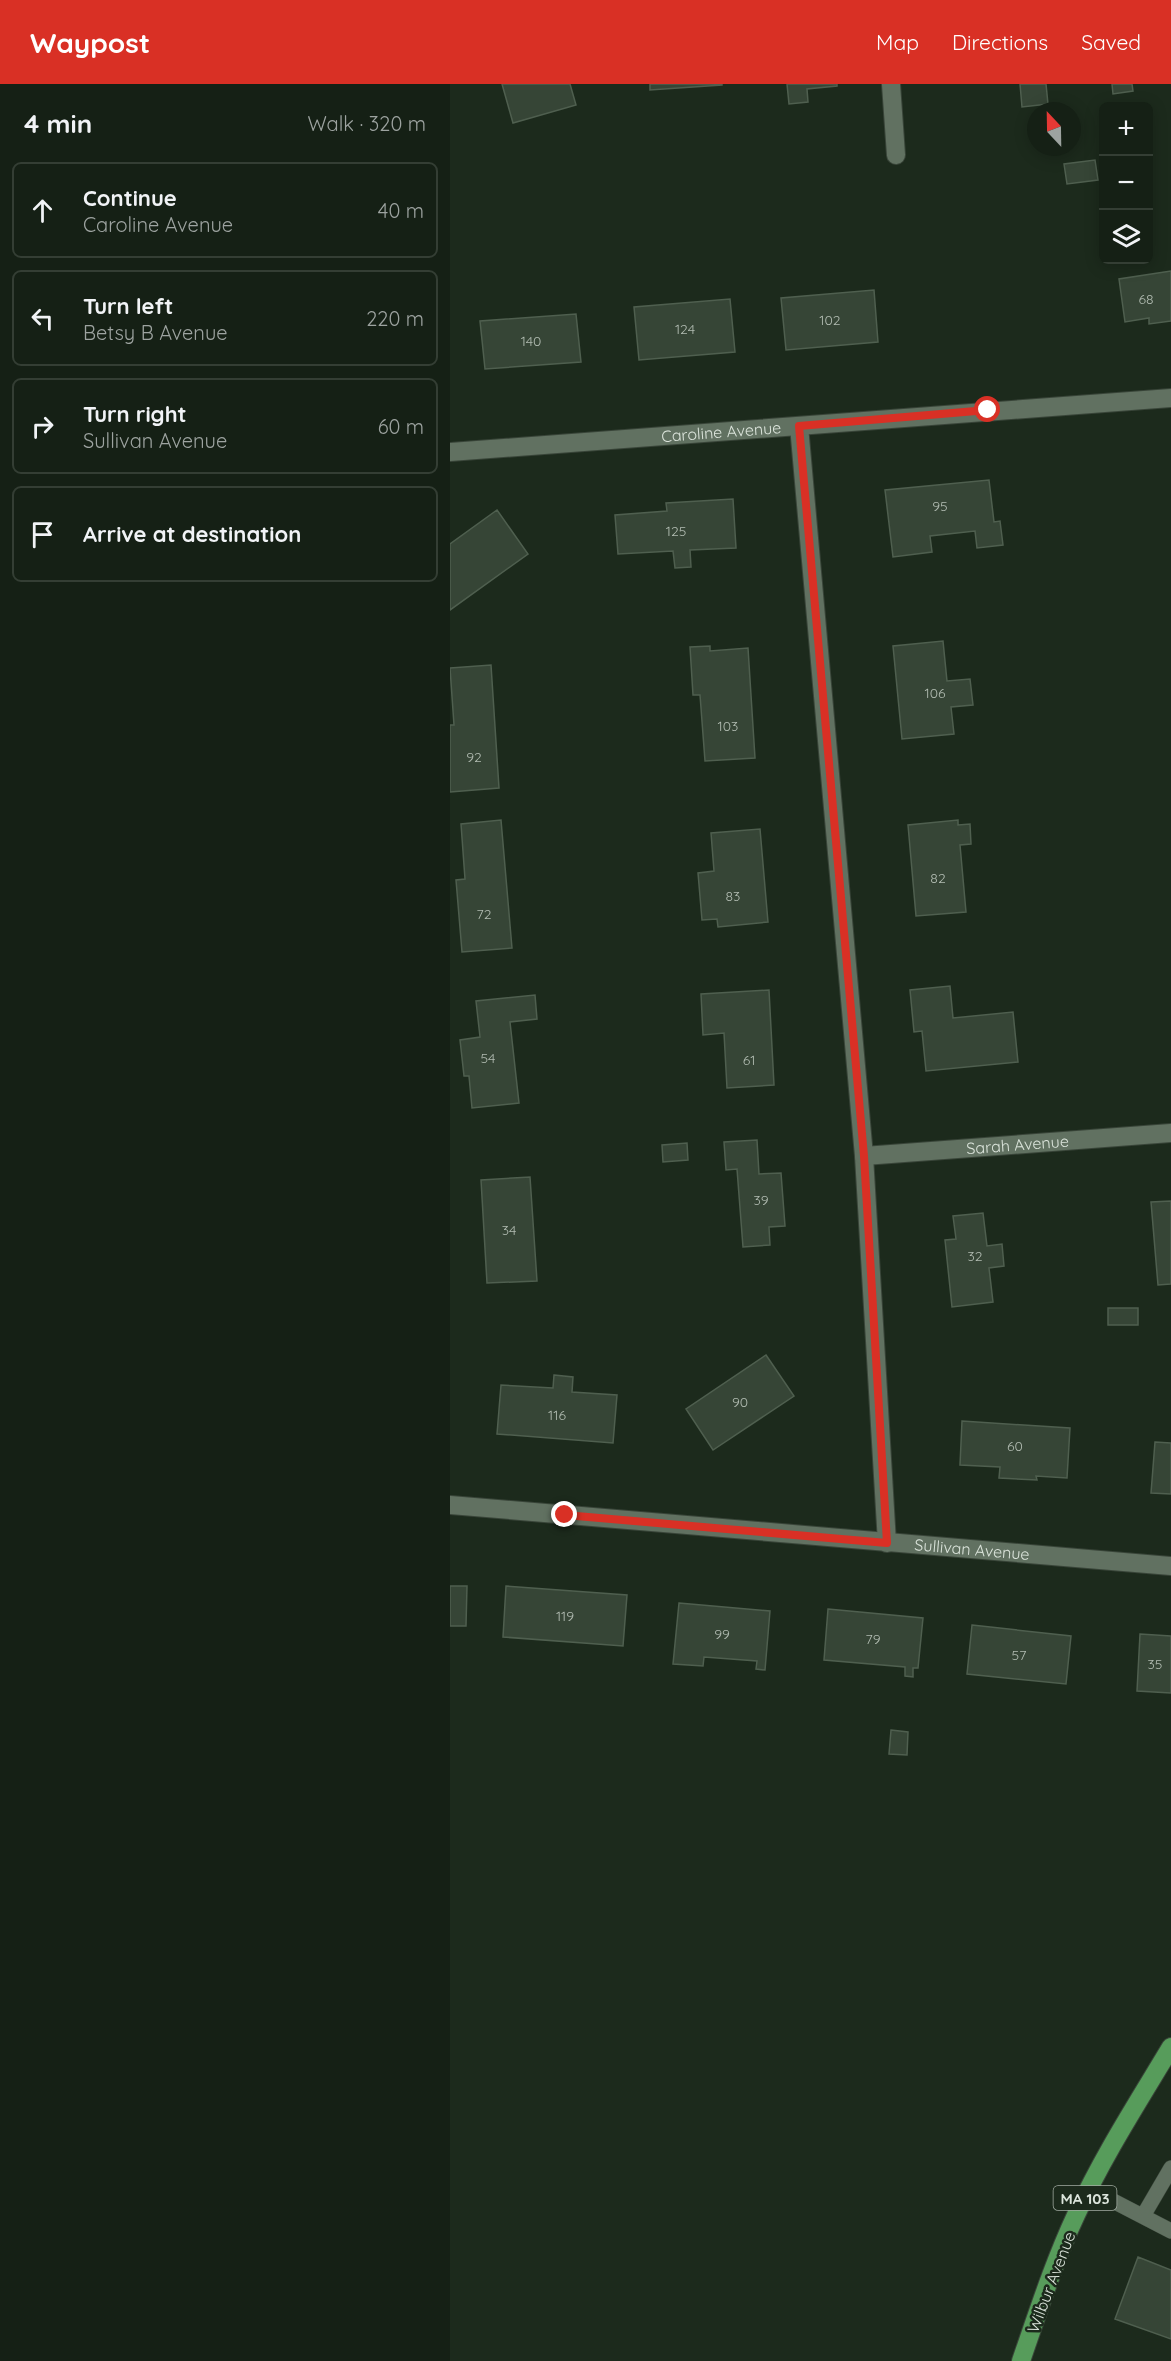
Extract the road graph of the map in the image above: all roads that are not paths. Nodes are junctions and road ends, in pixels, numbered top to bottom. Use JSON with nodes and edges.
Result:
{"nodes":[{"id":1,"x":891,"y":84,"type":"edge"},
{"id":2,"x":896,"y":155,"type":"dead end"},
{"id":3,"x":1171,"y":398,"type":"edge"},
{"id":4,"x":799,"y":426,"type":"junction"},
{"id":5,"x":450,"y":452,"type":"edge"},
{"id":6,"x":1171,"y":1133,"type":"edge"},
{"id":7,"x":864,"y":1156,"type":"junction"},
{"id":8,"x":450,"y":1505,"type":"edge"},
{"id":9,"x":887,"y":1543,"type":"junction"},
{"id":10,"x":1171,"y":1566,"type":"edge"},
{"id":11,"x":1171,"y":2047,"type":"edge"},
{"id":12,"x":1171,"y":2168,"type":"edge"},
{"id":13,"x":1090,"y":2189,"type":"junction"},
{"id":14,"x":1143,"y":2216,"type":"junction"},
{"id":15,"x":1171,"y":2231,"type":"edge"},
{"id":16,"x":1021,"y":2361,"type":"edge"}],
"edges":[{"from":1,"to":2,"type":"street"},
{"from":3,"to":4,"type":"street","name":"Caroline Avenue"},
{"from":4,"to":5,"type":"street","name":"Caroline Avenue"},
{"from":4,"to":7,"type":"street"},
{"from":6,"to":7,"type":"street","name":"Sarah Avenue"},
{"from":7,"to":9,"type":"street"},
{"from":8,"to":9,"type":"street","name":"Sullivan Avenue"},
{"from":9,"to":10,"type":"street","name":"Sullivan Avenue"},
{"from":11,"to":13,"type":"main road","name":"Wilbur Avenue","number":"MA 103"},
{"from":12,"to":14,"type":"lane"},
{"from":13,"to":14,"type":"lane"},
{"from":13,"to":16,"type":"main road","name":"Wilbur Avenue","number":"MA 103"},
{"from":14,"to":15,"type":"lane"}]}
